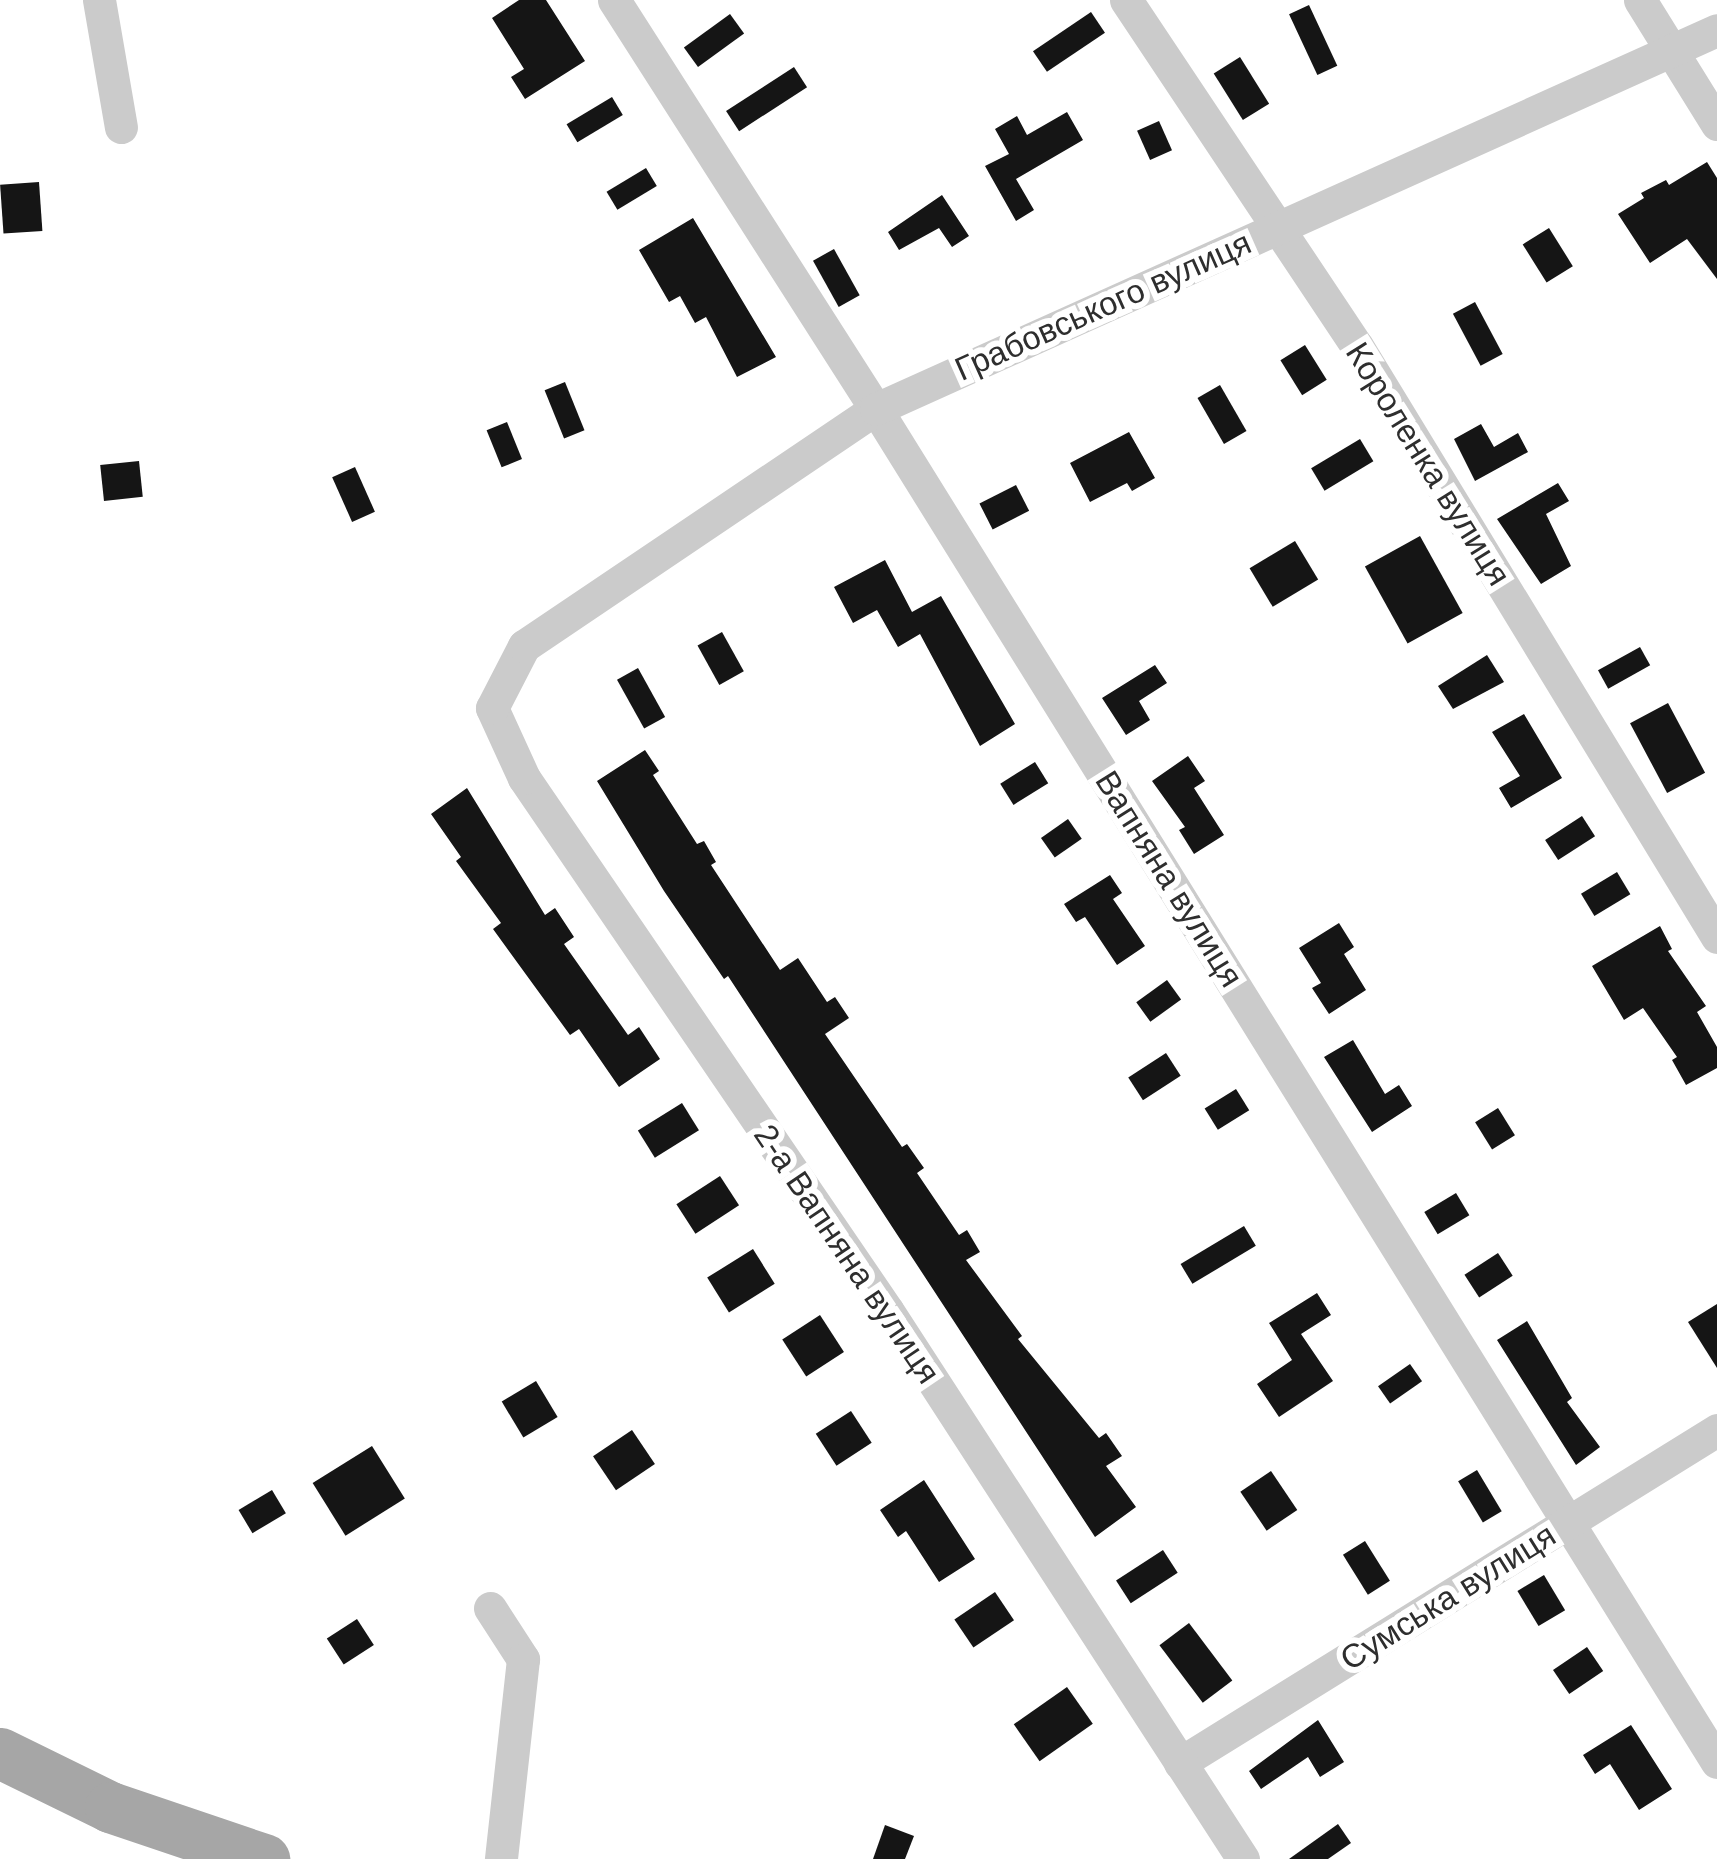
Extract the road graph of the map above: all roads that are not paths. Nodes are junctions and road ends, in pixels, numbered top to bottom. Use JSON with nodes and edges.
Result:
{"nodes":[{"id":1,"x":100,"y":0,"type":"edge"},
{"id":2,"x":614,"y":0,"type":"edge"},
{"id":3,"x":1126,"y":0,"type":"edge"},
{"id":4,"x":1640,"y":0,"type":"edge"},
{"id":5,"x":1717,"y":30,"type":"edge"},
{"id":6,"x":1671,"y":51,"type":"junction"},
{"id":7,"x":1717,"y":124,"type":"edge"},
{"id":8,"x":121,"y":127,"type":"dead end"},
{"id":9,"x":1278,"y":227,"type":"junction"},
{"id":10,"x":876,"y":409,"type":"junction"},
{"id":11,"x":524,"y":646,"type":"joint"},
{"id":12,"x":1717,"y":937,"type":"edge"},
{"id":13,"x":1717,"y":1430,"type":"edge"},
{"id":14,"x":1570,"y":1522,"type":"junction"},
{"id":15,"x":490,"y":1608,"type":"dead end"},
{"id":16,"x":0,"y":1753,"type":"edge"},
{"id":17,"x":1717,"y":1762,"type":"edge"},
{"id":18,"x":1180,"y":1763,"type":"junction"},
{"id":19,"x":264,"y":1859,"type":"edge"},
{"id":20,"x":501,"y":1859,"type":"edge"},
{"id":21,"x":1243,"y":1859,"type":"edge"}],
"edges":[{"from":1,"to":8,"type":"street"},
{"from":2,"to":10,"type":"street","name":"Вапняна вулиця"},
{"from":3,"to":9,"type":"street","name":"Короленка вулиця"},
{"from":4,"to":6,"type":"street"},
{"from":5,"to":6,"type":"street","name":"Грабовського вулиця"},
{"from":6,"to":7,"type":"street"},
{"from":6,"to":9,"type":"street","name":"Грабовського вулиця"},
{"from":9,"to":10,"type":"street","name":"Грабовського вулиця"},
{"from":9,"to":12,"type":"street","name":"Короленка вулиця"},
{"from":10,"to":11,"type":"street","name":"Грабовського вулиця"},
{"from":10,"to":14,"type":"street","name":"Вапняна вулиця"},
{"from":11,"to":18,"type":"street","name":"2-а Вапняна вулиця"},
{"from":13,"to":14,"type":"street","name":"Сумська вулиця"},
{"from":14,"to":17,"type":"street","name":"Вапняна вулиця"},
{"from":14,"to":18,"type":"street","name":"Сумська вулиця"},
{"from":15,"to":20,"type":"street"},
{"from":16,"to":19,"type":"main road"},
{"from":18,"to":21,"type":"street","name":"2-а Вапняна вулиця"}]}
